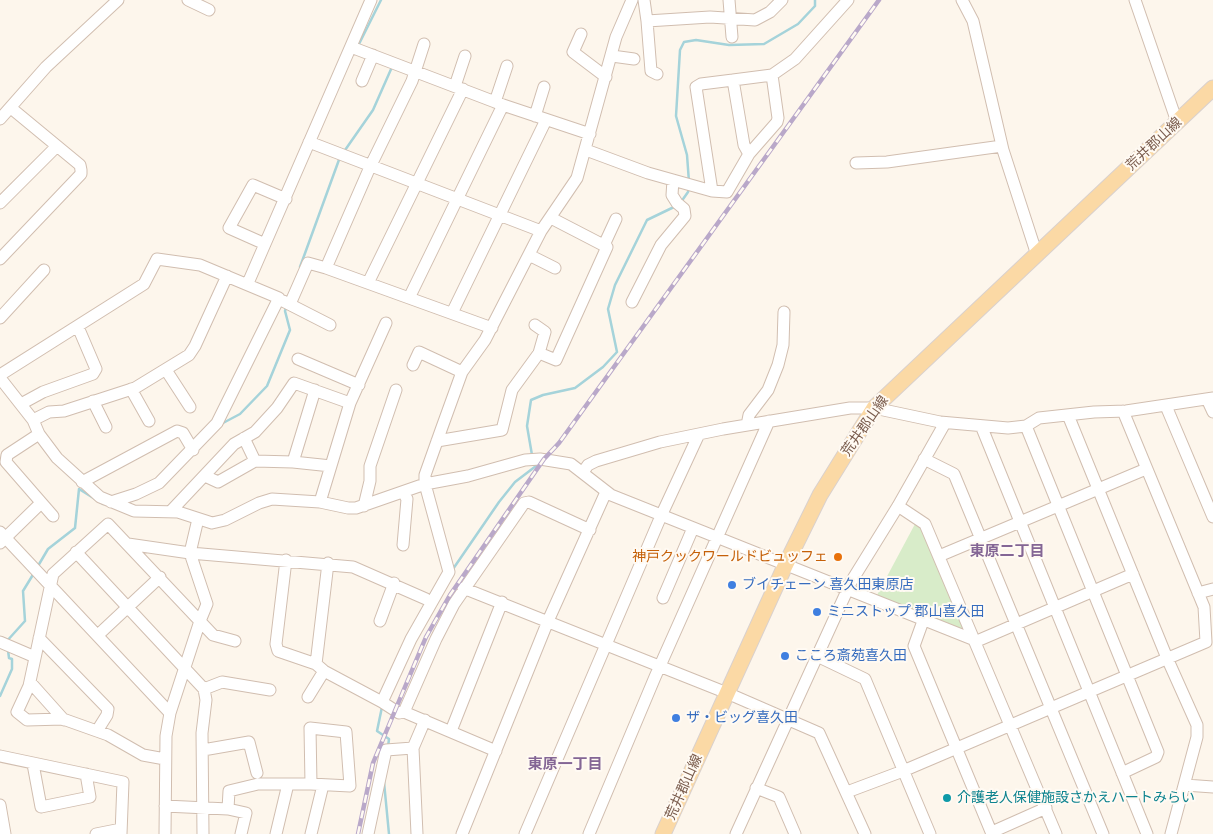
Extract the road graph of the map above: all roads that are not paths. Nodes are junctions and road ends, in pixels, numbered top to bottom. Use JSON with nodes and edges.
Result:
{"nodes":[{"id":1,"x":118,"y":0,"type":"edge"},
{"id":2,"x":188,"y":0,"type":"edge"},
{"id":3,"x":372,"y":0,"type":"edge"},
{"id":4,"x":632,"y":0,"type":"edge"},
{"id":5,"x":644,"y":0,"type":"edge"},
{"id":6,"x":729,"y":0,"type":"edge"},
{"id":7,"x":782,"y":0,"type":"edge"},
{"id":8,"x":848,"y":0,"type":"edge"},
{"id":9,"x":962,"y":0,"type":"edge"},
{"id":10,"x":1135,"y":0,"type":"edge"},
{"id":11,"x":209,"y":10,"type":"dead end"},
{"id":12,"x":732,"y":20,"type":"junction"},
{"id":13,"x":647,"y":21,"type":"junction"},
{"id":14,"x":581,"y":34,"type":"dead end"},
{"id":15,"x":732,"y":37,"type":"dead end"},
{"id":16,"x":424,"y":44,"type":"dead end"},
{"id":17,"x":351,"y":47,"type":"junction"},
{"id":18,"x":373,"y":56,"type":"junction"},
{"id":19,"x":465,"y":56,"type":"dead end"},
{"id":20,"x":612,"y":56,"type":"junction"},
{"id":21,"x":634,"y":59,"type":"dead end"},
{"id":22,"x":507,"y":66,"type":"dead end"},
{"id":23,"x":415,"y":72,"type":"junction"},
{"id":24,"x":657,"y":74,"type":"dead end"},
{"id":25,"x":772,"y":75,"type":"junction"},
{"id":26,"x":606,"y":77,"type":"junction"},
{"id":27,"x":733,"y":80,"type":"junction"},
{"id":28,"x":362,"y":81,"type":"dead end"},
{"id":29,"x":544,"y":87,"type":"dead end"},
{"id":30,"x":459,"y":88,"type":"junction"},
{"id":31,"x":1213,"y":88,"type":"edge"},
{"id":32,"x":499,"y":103,"type":"junction"},
{"id":33,"x":11,"y":108,"type":"junction"},
{"id":34,"x":540,"y":118,"type":"junction"},
{"id":35,"x":0,"y":119,"type":"edge"},
{"id":36,"x":1177,"y":122,"type":"junction"},
{"id":37,"x":590,"y":134,"type":"junction"},
{"id":38,"x":309,"y":142,"type":"junction"},
{"id":39,"x":57,"y":146,"type":"junction"},
{"id":40,"x":1002,"y":146,"type":"junction"},
{"id":41,"x":586,"y":150,"type":"junction"},
{"id":42,"x":750,"y":154,"type":"junction"},
{"id":43,"x":856,"y":163,"type":"dead end"},
{"id":44,"x":370,"y":166,"type":"junction"},
{"id":45,"x":674,"y":180,"type":"junction"},
{"id":46,"x":416,"y":183,"type":"junction"},
{"id":47,"x":712,"y":191,"type":"junction"},
{"id":48,"x":286,"y":199,"type":"junction"},
{"id":49,"x":456,"y":199,"type":"junction"},
{"id":50,"x":0,"y":203,"type":"edge"},
{"id":51,"x":499,"y":214,"type":"junction"},
{"id":52,"x":551,"y":218,"type":"junction"},
{"id":53,"x":616,"y":219,"type":"dead end"},
{"id":54,"x":542,"y":231,"type":"junction"},
{"id":55,"x":265,"y":244,"type":"junction"},
{"id":56,"x":604,"y":245,"type":"junction"},
{"id":57,"x":1037,"y":254,"type":"junction"},
{"id":58,"x":530,"y":255,"type":"junction"},
{"id":59,"x":0,"y":259,"type":"edge"},
{"id":60,"x":326,"y":268,"type":"junction"},
{"id":61,"x":555,"y":268,"type":"dead end"},
{"id":62,"x":44,"y":270,"type":"dead end"},
{"id":63,"x":227,"y":276,"type":"junction"},
{"id":64,"x":248,"y":283,"type":"junction"},
{"id":65,"x":368,"y":283,"type":"junction"},
{"id":66,"x":279,"y":298,"type":"junction"},
{"id":67,"x":409,"y":298,"type":"junction"},
{"id":68,"x":632,"y":302,"type":"dead end"},
{"id":69,"x":290,"y":304,"type":"junction"},
{"id":70,"x":784,"y":312,"type":"dead end"},
{"id":71,"x":452,"y":313,"type":"junction"},
{"id":72,"x":0,"y":318,"type":"edge"},
{"id":73,"x":386,"y":323,"type":"dead end"},
{"id":74,"x":330,"y":325,"type":"dead end"},
{"id":75,"x":535,"y":325,"type":"dead end"},
{"id":76,"x":78,"y":327,"type":"junction"},
{"id":77,"x":492,"y":328,"type":"junction"},
{"id":78,"x":539,"y":353,"type":"junction"},
{"id":79,"x":298,"y":359,"type":"dead end"},
{"id":80,"x":413,"y":366,"type":"dead end"},
{"id":81,"x":166,"y":370,"type":"junction"},
{"id":82,"x":462,"y":372,"type":"junction"},
{"id":83,"x":0,"y":377,"type":"edge"},
{"id":84,"x":359,"y":384,"type":"junction"},
{"id":85,"x":131,"y":389,"type":"junction"},
{"id":86,"x":315,"y":390,"type":"junction"},
{"id":87,"x":396,"y":390,"type":"dead end"},
{"id":88,"x":1210,"y":398,"type":"edge"},
{"id":89,"x":93,"y":402,"type":"junction"},
{"id":90,"x":350,"y":403,"type":"junction"},
{"id":91,"x":21,"y":404,"type":"junction"},
{"id":92,"x":1166,"y":406,"type":"junction"},
{"id":93,"x":190,"y":407,"type":"dead end"},
{"id":94,"x":874,"y":408,"type":"junction"},
{"id":95,"x":1123,"y":411,"type":"junction"},
{"id":96,"x":1213,"y":412,"type":"edge"},
{"id":97,"x":1068,"y":415,"type":"junction"},
{"id":98,"x":33,"y":420,"type":"junction"},
{"id":99,"x":149,"y":421,"type":"dead end"},
{"id":100,"x":769,"y":421,"type":"junction"},
{"id":101,"x":945,"y":423,"type":"junction"},
{"id":102,"x":747,"y":425,"type":"junction"},
{"id":103,"x":1026,"y":426,"type":"junction"},
{"id":104,"x":106,"y":427,"type":"dead end"},
{"id":105,"x":982,"y":428,"type":"junction"},
{"id":106,"x":39,"y":434,"type":"junction"},
{"id":107,"x":699,"y":434,"type":"junction"},
{"id":108,"x":244,"y":438,"type":"junction"},
{"id":109,"x":437,"y":441,"type":"junction"},
{"id":110,"x":193,"y":450,"type":"junction"},
{"id":111,"x":924,"y":459,"type":"junction"},
{"id":112,"x":255,"y":461,"type":"junction"},
{"id":113,"x":293,"y":462,"type":"junction"},
{"id":114,"x":331,"y":466,"type":"junction"},
{"id":115,"x":1146,"y":469,"type":"junction"},
{"id":116,"x":582,"y":472,"type":"junction"},
{"id":117,"x":205,"y":476,"type":"junction"},
{"id":118,"x":82,"y":482,"type":"junction"},
{"id":119,"x":425,"y":484,"type":"junction"},
{"id":120,"x":1099,"y":489,"type":"junction"},
{"id":121,"x":403,"y":492,"type":"junction"},
{"id":122,"x":606,"y":492,"type":"junction"},
{"id":123,"x":110,"y":502,"type":"junction"},
{"id":124,"x":320,"y":502,"type":"junction"},
{"id":125,"x":41,"y":503,"type":"junction"},
{"id":126,"x":364,"y":506,"type":"junction"},
{"id":127,"x":898,"y":506,"type":"junction"},
{"id":128,"x":1059,"y":506,"type":"junction"},
{"id":129,"x":170,"y":512,"type":"junction"},
{"id":130,"x":53,"y":516,"type":"dead end"},
{"id":131,"x":661,"y":516,"type":"junction"},
{"id":132,"x":1213,"y":517,"type":"edge"},
{"id":133,"x":198,"y":519,"type":"junction"},
{"id":134,"x":1019,"y":522,"type":"junction"},
{"id":135,"x":693,"y":528,"type":"junction"},
{"id":136,"x":590,"y":530,"type":"junction"},
{"id":137,"x":2,"y":537,"type":"edge"},
{"id":138,"x":718,"y":538,"type":"junction"},
{"id":139,"x":981,"y":539,"type":"junction"},
{"id":140,"x":128,"y":544,"type":"junction"},
{"id":141,"x":403,"y":545,"type":"dead end"},
{"id":142,"x":76,"y":552,"type":"junction"},
{"id":143,"x":190,"y":553,"type":"junction"},
{"id":144,"x":939,"y":556,"type":"junction"},
{"id":145,"x":286,"y":560,"type":"junction"},
{"id":146,"x":328,"y":563,"type":"junction"},
{"id":147,"x":785,"y":566,"type":"junction"},
{"id":148,"x":1133,"y":574,"type":"junction"},
{"id":149,"x":160,"y":577,"type":"junction"},
{"id":150,"x":394,"y":583,"type":"junction"},
{"id":151,"x":52,"y":587,"type":"junction"},
{"id":152,"x":463,"y":588,"type":"junction"},
{"id":153,"x":1213,"y":589,"type":"edge"},
{"id":154,"x":847,"y":591,"type":"junction"},
{"id":155,"x":1094,"y":591,"type":"junction"},
{"id":156,"x":1198,"y":593,"type":"junction"},
{"id":157,"x":663,"y":598,"type":"dead end"},
{"id":158,"x":426,"y":599,"type":"dead end"},
{"id":159,"x":502,"y":602,"type":"junction"},
{"id":160,"x":128,"y":607,"type":"junction"},
{"id":161,"x":1055,"y":607,"type":"junction"},
{"id":162,"x":200,"y":621,"type":"junction"},
{"id":163,"x":380,"y":621,"type":"dead end"},
{"id":164,"x":548,"y":621,"type":"junction"},
{"id":165,"x":923,"y":622,"type":"junction"},
{"id":166,"x":1016,"y":624,"type":"junction"},
{"id":167,"x":98,"y":635,"type":"junction"},
{"id":168,"x":39,"y":638,"type":"junction"},
{"id":169,"x":235,"y":641,"type":"dead end"},
{"id":170,"x":976,"y":641,"type":"junction"},
{"id":171,"x":0,"y":642,"type":"edge"},
{"id":172,"x":606,"y":645,"type":"junction"},
{"id":173,"x":817,"y":656,"type":"junction"},
{"id":174,"x":35,"y":657,"type":"junction"},
{"id":175,"x":1167,"y":658,"type":"junction"},
{"id":176,"x":320,"y":667,"type":"junction"},
{"id":177,"x":185,"y":668,"type":"junction"},
{"id":178,"x":659,"y":668,"type":"junction"},
{"id":179,"x":1127,"y":675,"type":"junction"},
{"id":180,"x":30,"y":682,"type":"junction"},
{"id":181,"x":204,"y":689,"type":"junction"},
{"id":182,"x":270,"y":690,"type":"dead end"},
{"id":183,"x":1089,"y":690,"type":"junction"},
{"id":184,"x":726,"y":694,"type":"junction"},
{"id":185,"x":308,"y":697,"type":"dead end"},
{"id":186,"x":382,"y":702,"type":"junction"},
{"id":187,"x":1051,"y":707,"type":"junction"},
{"id":188,"x":404,"y":712,"type":"junction"},
{"id":189,"x":170,"y":713,"type":"junction"},
{"id":190,"x":64,"y":720,"type":"junction"},
{"id":191,"x":425,"y":720,"type":"junction"},
{"id":192,"x":788,"y":720,"type":"junction"},
{"id":193,"x":1011,"y":724,"type":"junction"},
{"id":194,"x":97,"y":731,"type":"junction"},
{"id":195,"x":451,"y":731,"type":"junction"},
{"id":196,"x":413,"y":748,"type":"junction"},
{"id":197,"x":956,"y":748,"type":"junction"},
{"id":198,"x":203,"y":750,"type":"junction"},
{"id":199,"x":496,"y":751,"type":"junction"},
{"id":200,"x":0,"y":756,"type":"edge"},
{"id":201,"x":164,"y":759,"type":"junction"},
{"id":202,"x":33,"y":764,"type":"junction"},
{"id":203,"x":903,"y":771,"type":"junction"},
{"id":204,"x":257,"y":773,"type":"dead end"},
{"id":205,"x":1122,"y":773,"type":"junction"},
{"id":206,"x":86,"y":774,"type":"junction"},
{"id":207,"x":288,"y":784,"type":"junction"},
{"id":208,"x":317,"y":785,"type":"junction"},
{"id":209,"x":1185,"y":785,"type":"junction"},
{"id":210,"x":1213,"y":787,"type":"edge"},
{"id":211,"x":756,"y":788,"type":"junction"},
{"id":212,"x":847,"y":792,"type":"junction"},
{"id":213,"x":0,"y":805,"type":"edge"},
{"id":214,"x":165,"y":806,"type":"junction"},
{"id":215,"x":1046,"y":808,"type":"junction"},
{"id":216,"x":204,"y":809,"type":"junction"},
{"id":217,"x":228,"y":809,"type":"junction"},
{"id":218,"x":121,"y":832,"type":"edge"},
{"id":219,"x":992,"y":833,"type":"edge"},
{"id":220,"x":5,"y":834,"type":"edge"},
{"id":221,"x":96,"y":834,"type":"edge"},
{"id":222,"x":166,"y":834,"type":"edge"},
{"id":223,"x":204,"y":834,"type":"edge"},
{"id":224,"x":241,"y":834,"type":"edge"},
{"id":225,"x":276,"y":834,"type":"edge"},
{"id":226,"x":311,"y":834,"type":"edge"},
{"id":227,"x":368,"y":834,"type":"edge"},
{"id":228,"x":417,"y":834,"type":"edge"},
{"id":229,"x":462,"y":834,"type":"edge"},
{"id":230,"x":525,"y":834,"type":"edge"},
{"id":231,"x":589,"y":834,"type":"edge"},
{"id":232,"x":663,"y":834,"type":"edge"},
{"id":233,"x":736,"y":834,"type":"edge"},
{"id":234,"x":795,"y":834,"type":"edge"},
{"id":235,"x":865,"y":834,"type":"edge"},
{"id":236,"x":930,"y":834,"type":"edge"},
{"id":237,"x":1056,"y":834,"type":"edge"},
{"id":238,"x":1103,"y":834,"type":"edge"},
{"id":239,"x":1147,"y":834,"type":"edge"},
{"id":240,"x":1171,"y":834,"type":"edge"}],
"edges":[{"from":1,"to":33,"type":"street"},
{"from":2,"to":11,"type":"street"},
{"from":3,"to":17,"type":"street"},
{"from":4,"to":20,"type":"street"},
{"from":5,"to":13,"type":"street"},
{"from":6,"to":12,"type":"street"},
{"from":7,"to":12,"type":"street"},
{"from":8,"to":25,"type":"street"},
{"from":9,"to":40,"type":"street"},
{"from":10,"to":36,"type":"street"},
{"from":12,"to":13,"type":"street"},
{"from":12,"to":15,"type":"street"},
{"from":13,"to":24,"type":"street"},
{"from":14,"to":26,"type":"street"},
{"from":16,"to":23,"type":"street"},
{"from":17,"to":18,"type":"street"},
{"from":17,"to":38,"type":"street"},
{"from":18,"to":23,"type":"street"},
{"from":18,"to":28,"type":"street"},
{"from":19,"to":30,"type":"street"},
{"from":20,"to":21,"type":"street"},
{"from":20,"to":26,"type":"street"},
{"from":22,"to":32,"type":"street"},
{"from":23,"to":30,"type":"street"},
{"from":23,"to":44,"type":"street"},
{"from":25,"to":27,"type":"street"},
{"from":25,"to":42,"type":"street"},
{"from":26,"to":37,"type":"street"},
{"from":27,"to":42,"type":"street"},
{"from":27,"to":47,"type":"street"},
{"from":29,"to":34,"type":"street"},
{"from":30,"to":32,"type":"street"},
{"from":30,"to":46,"type":"street"},
{"from":31,"to":36,"type":"main road","name":"荒井郡山線"},
{"from":32,"to":34,"type":"street"},
{"from":32,"to":49,"type":"street"},
{"from":33,"to":35,"type":"street"},
{"from":33,"to":39,"type":"street"},
{"from":34,"to":37,"type":"street"},
{"from":34,"to":51,"type":"street"},
{"from":36,"to":57,"type":"main road","name":"荒井郡山線"},
{"from":37,"to":41,"type":"street"},
{"from":38,"to":44,"type":"street"},
{"from":38,"to":48,"type":"street"},
{"from":39,"to":50,"type":"street"},
{"from":39,"to":59,"type":"street"},
{"from":40,"to":43,"type":"street"},
{"from":40,"to":57,"type":"street"},
{"from":41,"to":45,"type":"street"},
{"from":41,"to":52,"type":"street"},
{"from":42,"to":47,"type":"street"},
{"from":44,"to":46,"type":"street"},
{"from":44,"to":60,"type":"street"},
{"from":45,"to":47,"type":"street"},
{"from":45,"to":68,"type":"street"},
{"from":46,"to":49,"type":"street"},
{"from":46,"to":65,"type":"street"},
{"from":48,"to":55,"type":"street"},
{"from":48,"to":55,"type":"street"},
{"from":49,"to":51,"type":"street"},
{"from":49,"to":67,"type":"street"},
{"from":51,"to":54,"type":"street"},
{"from":51,"to":71,"type":"street"},
{"from":52,"to":54,"type":"street"},
{"from":52,"to":56,"type":"street"},
{"from":53,"to":56,"type":"street"},
{"from":54,"to":58,"type":"street"},
{"from":55,"to":64,"type":"street"},
{"from":56,"to":78,"type":"street"},
{"from":57,"to":94,"type":"main road","name":"荒井郡山線"},
{"from":58,"to":61,"type":"street"},
{"from":58,"to":77,"type":"street"},
{"from":60,"to":65,"type":"street"},
{"from":60,"to":69,"type":"street"},
{"from":62,"to":72,"type":"street"},
{"from":63,"to":64,"type":"street"},
{"from":63,"to":76,"type":"street"},
{"from":63,"to":81,"type":"street"},
{"from":64,"to":66,"type":"street"},
{"from":65,"to":67,"type":"street"},
{"from":66,"to":69,"type":"street"},
{"from":66,"to":110,"type":"street"},
{"from":67,"to":71,"type":"street"},
{"from":69,"to":74,"type":"street"},
{"from":70,"to":102,"type":"street"},
{"from":71,"to":77,"type":"street"},
{"from":73,"to":84,"type":"street"},
{"from":75,"to":78,"type":"street"},
{"from":76,"to":83,"type":"street"},
{"from":76,"to":91,"type":"street"},
{"from":77,"to":82,"type":"street"},
{"from":78,"to":109,"type":"street"},
{"from":79,"to":84,"type":"street"},
{"from":80,"to":82,"type":"street"},
{"from":81,"to":85,"type":"street"},
{"from":81,"to":93,"type":"street"},
{"from":82,"to":109,"type":"street"},
{"from":83,"to":91,"type":"street"},
{"from":84,"to":90,"type":"street"},
{"from":85,"to":89,"type":"street"},
{"from":85,"to":99,"type":"street"},
{"from":86,"to":90,"type":"street"},
{"from":86,"to":108,"type":"street"},
{"from":86,"to":113,"type":"street"},
{"from":87,"to":126,"type":"street"},
{"from":88,"to":92,"type":"street"},
{"from":88,"to":96,"type":"street"},
{"from":89,"to":98,"type":"street"},
{"from":89,"to":104,"type":"street"},
{"from":90,"to":114,"type":"street"},
{"from":91,"to":98,"type":"street"},
{"from":92,"to":95,"type":"street"},
{"from":92,"to":132,"type":"street"},
{"from":94,"to":100,"type":"street"},
{"from":94,"to":101,"type":"street"},
{"from":94,"to":147,"type":"main road","name":"荒井郡山線"},
{"from":95,"to":97,"type":"street"},
{"from":95,"to":115,"type":"street"},
{"from":97,"to":103,"type":"street"},
{"from":97,"to":120,"type":"street"},
{"from":98,"to":106,"type":"street"},
{"from":100,"to":102,"type":"street"},
{"from":100,"to":138,"type":"street"},
{"from":101,"to":105,"type":"street"},
{"from":101,"to":111,"type":"street"},
{"from":102,"to":107,"type":"street"},
{"from":103,"to":105,"type":"street"},
{"from":103,"to":128,"type":"street"},
{"from":105,"to":134,"type":"street"},
{"from":106,"to":118,"type":"street"},
{"from":106,"to":125,"type":"street"},
{"from":107,"to":116,"type":"street"},
{"from":107,"to":131,"type":"street"},
{"from":108,"to":112,"type":"street"},
{"from":108,"to":117,"type":"street"},
{"from":109,"to":119,"type":"street"},
{"from":110,"to":118,"type":"street"},
{"from":110,"to":123,"type":"street"},
{"from":111,"to":127,"type":"street"},
{"from":111,"to":139,"type":"street"},
{"from":112,"to":113,"type":"street"},
{"from":112,"to":117,"type":"street"},
{"from":113,"to":114,"type":"street"},
{"from":114,"to":124,"type":"street"},
{"from":115,"to":120,"type":"street"},
{"from":115,"to":156,"type":"street"},
{"from":116,"to":119,"type":"street"},
{"from":116,"to":122,"type":"street"},
{"from":117,"to":129,"type":"street"},
{"from":118,"to":123,"type":"street"},
{"from":119,"to":121,"type":"street"},
{"from":119,"to":186,"type":"street"},
{"from":120,"to":128,"type":"street"},
{"from":120,"to":148,"type":"street"},
{"from":121,"to":126,"type":"street"},
{"from":121,"to":141,"type":"street"},
{"from":122,"to":131,"type":"street"},
{"from":122,"to":136,"type":"street"},
{"from":123,"to":129,"type":"street"},
{"from":124,"to":126,"type":"street"},
{"from":124,"to":133,"type":"street"},
{"from":125,"to":130,"type":"street"},
{"from":125,"to":137,"type":"street"},
{"from":127,"to":144,"type":"street"},
{"from":127,"to":154,"type":"street"},
{"from":128,"to":134,"type":"street"},
{"from":128,"to":155,"type":"street"},
{"from":129,"to":133,"type":"street"},
{"from":131,"to":135,"type":"street"},
{"from":131,"to":172,"type":"street"},
{"from":133,"to":143,"type":"street"},
{"from":134,"to":139,"type":"street"},
{"from":134,"to":161,"type":"street"},
{"from":135,"to":138,"type":"street"},
{"from":135,"to":157,"type":"street"},
{"from":136,"to":152,"type":"street"},
{"from":136,"to":164,"type":"street"},
{"from":137,"to":151,"type":"street"},
{"from":138,"to":147,"type":"street"},
{"from":138,"to":178,"type":"street"},
{"from":139,"to":144,"type":"street"},
{"from":139,"to":166,"type":"street"},
{"from":140,"to":142,"type":"street"},
{"from":140,"to":143,"type":"street"},
{"from":140,"to":149,"type":"street"},
{"from":142,"to":151,"type":"street"},
{"from":142,"to":160,"type":"street"},
{"from":143,"to":145,"type":"street"},
{"from":143,"to":162,"type":"street"},
{"from":144,"to":170,"type":"street"},
{"from":145,"to":146,"type":"street"},
{"from":145,"to":176,"type":"street"},
{"from":146,"to":150,"type":"street"},
{"from":146,"to":176,"type":"street"},
{"from":147,"to":154,"type":"street"},
{"from":147,"to":184,"type":"main road","name":"荒井郡山線"},
{"from":148,"to":155,"type":"street"},
{"from":148,"to":175,"type":"street"},
{"from":149,"to":160,"type":"street"},
{"from":149,"to":162,"type":"street"},
{"from":150,"to":158,"type":"street"},
{"from":150,"to":163,"type":"street"},
{"from":151,"to":167,"type":"street"},
{"from":151,"to":168,"type":"street"},
{"from":152,"to":159,"type":"street"},
{"from":152,"to":188,"type":"street"},
{"from":153,"to":156,"type":"street"},
{"from":154,"to":165,"type":"street"},
{"from":154,"to":173,"type":"street"},
{"from":155,"to":161,"type":"street"},
{"from":155,"to":179,"type":"street"},
{"from":156,"to":175,"type":"street"},
{"from":159,"to":164,"type":"street"},
{"from":159,"to":195,"type":"street"},
{"from":160,"to":167,"type":"street"},
{"from":160,"to":177,"type":"street"},
{"from":161,"to":166,"type":"street"},
{"from":161,"to":183,"type":"street"},
{"from":162,"to":169,"type":"street"},
{"from":162,"to":177,"type":"street"},
{"from":164,"to":172,"type":"street"},
{"from":164,"to":199,"type":"street"},
{"from":165,"to":170,"type":"street"},
{"from":165,"to":197,"type":"street"},
{"from":166,"to":170,"type":"street"},
{"from":166,"to":187,"type":"street"},
{"from":167,"to":189,"type":"street"},
{"from":168,"to":174,"type":"street"},
{"from":168,"to":194,"type":"street"},
{"from":170,"to":193,"type":"street"},
{"from":171,"to":174,"type":"street"},
{"from":172,"to":178,"type":"street"},
{"from":172,"to":230,"type":"street"},
{"from":173,"to":192,"type":"street"},
{"from":173,"to":203,"type":"street"},
{"from":174,"to":180,"type":"street"},
{"from":175,"to":179,"type":"street"},
{"from":175,"to":209,"type":"street"},
{"from":176,"to":185,"type":"street"},
{"from":176,"to":186,"type":"street"},
{"from":177,"to":181,"type":"street"},
{"from":177,"to":189,"type":"street"},
{"from":178,"to":184,"type":"street"},
{"from":178,"to":231,"type":"street"},
{"from":179,"to":183,"type":"street"},
{"from":179,"to":205,"type":"street"},
{"from":180,"to":190,"type":"street"},
{"from":180,"to":190,"type":"street"},
{"from":181,"to":182,"type":"street"},
{"from":181,"to":198,"type":"street"},
{"from":183,"to":187,"type":"street"},
{"from":183,"to":205,"type":"street"},
{"from":184,"to":192,"type":"street"},
{"from":184,"to":232,"type":"main road","name":"荒井郡山線"},
{"from":186,"to":188,"type":"street"},
{"from":187,"to":193,"type":"street"},
{"from":187,"to":238,"type":"street"},
{"from":188,"to":191,"type":"street"},
{"from":189,"to":201,"type":"street"},
{"from":190,"to":194,"type":"street"},
{"from":191,"to":195,"type":"street"},
{"from":191,"to":196,"type":"street"},
{"from":192,"to":211,"type":"street"},
{"from":192,"to":212,"type":"street"},
{"from":193,"to":197,"type":"street"},
{"from":193,"to":215,"type":"street"},
{"from":194,"to":201,"type":"street"},
{"from":195,"to":199,"type":"street"},
{"from":196,"to":227,"type":"street"},
{"from":196,"to":228,"type":"street"},
{"from":197,"to":203,"type":"street"},
{"from":197,"to":219,"type":"street"},
{"from":198,"to":204,"type":"street"},
{"from":198,"to":216,"type":"street"},
{"from":199,"to":229,"type":"street"},
{"from":200,"to":202,"type":"street"},
{"from":201,"to":214,"type":"street"},
{"from":202,"to":206,"type":"street"},
{"from":202,"to":206,"type":"street"},
{"from":203,"to":212,"type":"street"},
{"from":203,"to":236,"type":"street"},
{"from":205,"to":239,"type":"street"},
{"from":206,"to":218,"type":"street"},
{"from":207,"to":208,"type":"street"},
{"from":207,"to":217,"type":"street"},
{"from":207,"to":225,"type":"street"},
{"from":208,"to":208,"type":"street"},
{"from":208,"to":226,"type":"street"},
{"from":209,"to":210,"type":"street"},
{"from":209,"to":240,"type":"street"},
{"from":211,"to":233,"type":"street"},
{"from":211,"to":234,"type":"street"},
{"from":212,"to":235,"type":"street"},
{"from":213,"to":220,"type":"street"},
{"from":214,"to":216,"type":"street"},
{"from":214,"to":222,"type":"street"},
{"from":215,"to":219,"type":"street"},
{"from":215,"to":237,"type":"street"},
{"from":216,"to":217,"type":"street"},
{"from":216,"to":223,"type":"street"},
{"from":217,"to":224,"type":"street"},
{"from":218,"to":221,"type":"street"}]}
